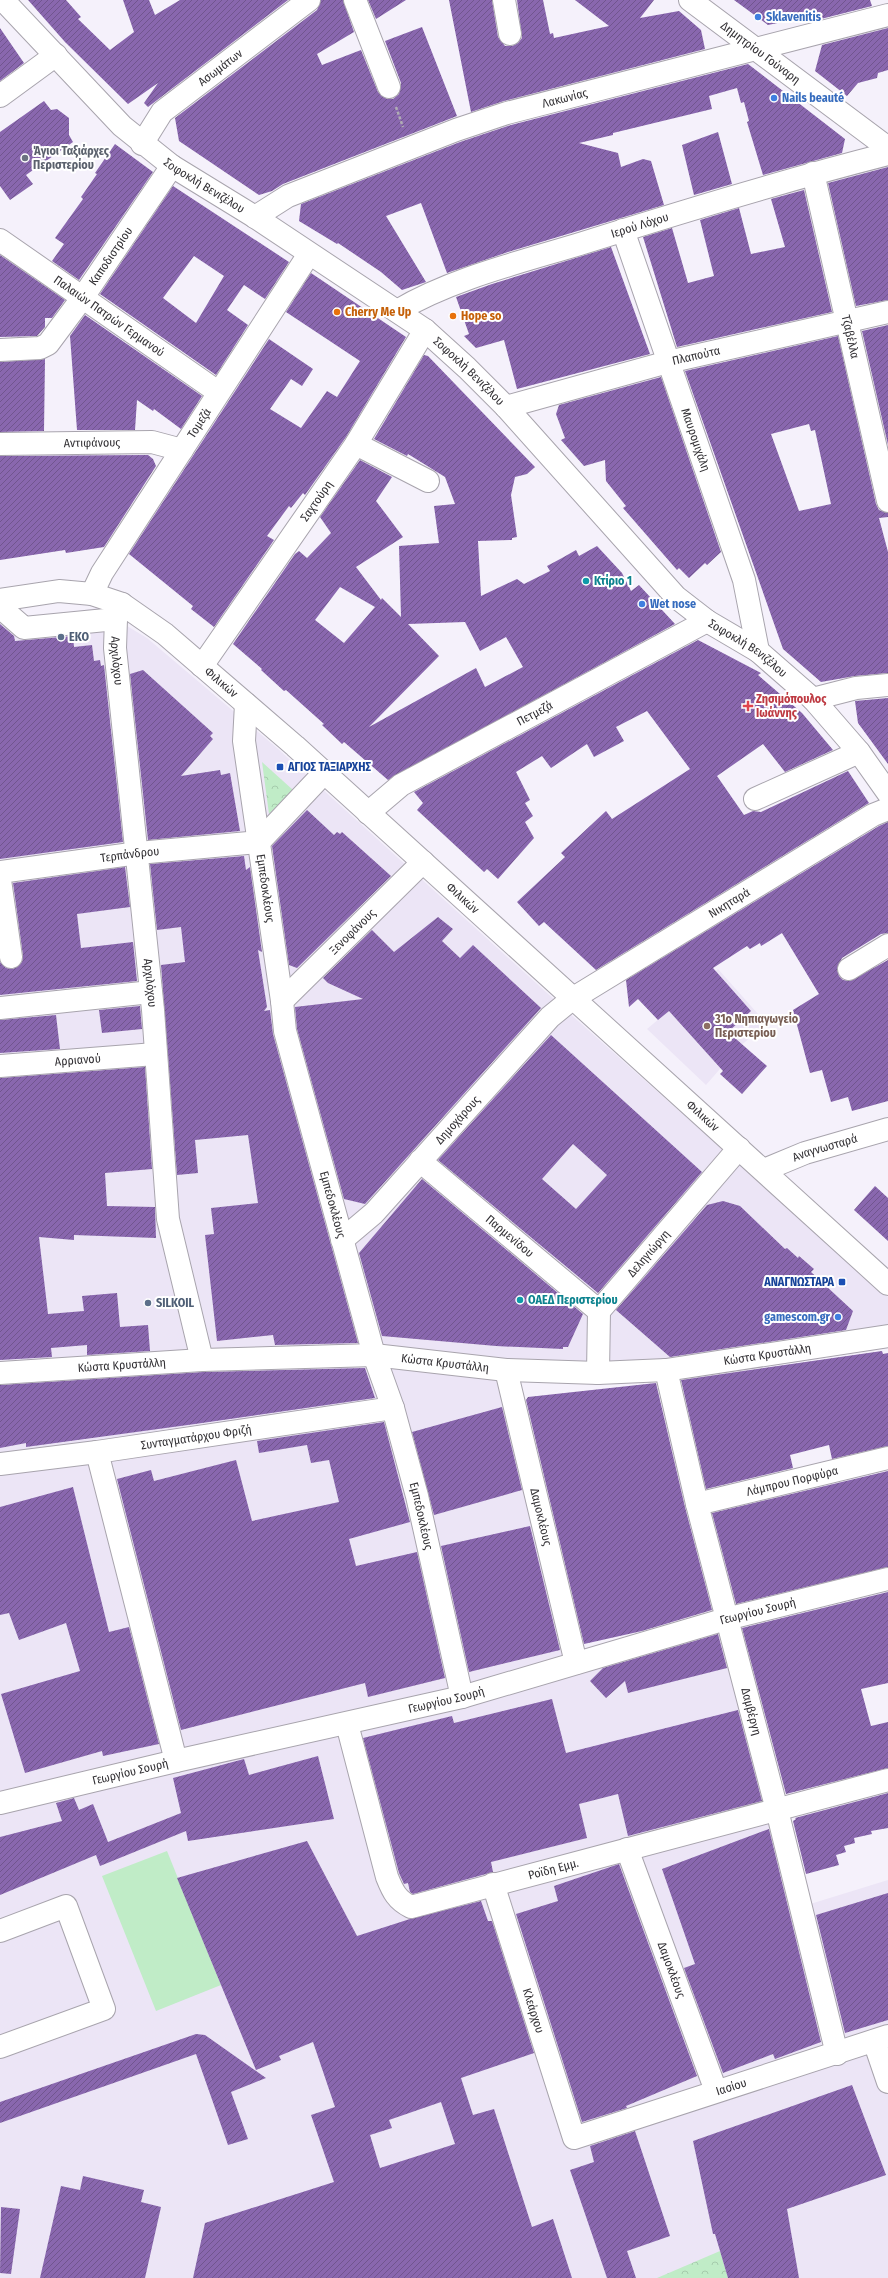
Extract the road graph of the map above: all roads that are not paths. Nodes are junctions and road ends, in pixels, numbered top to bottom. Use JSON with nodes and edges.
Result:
{"nodes":[{"id":1,"x":3,"y":0,"type":"edge"},
{"id":2,"x":309,"y":0,"type":"edge"},
{"id":3,"x":355,"y":0,"type":"edge"},
{"id":4,"x":504,"y":0,"type":"edge"},
{"id":5,"x":690,"y":0,"type":"edge"},
{"id":6,"x":885,"y":10,"type":"edge"},
{"id":7,"x":510,"y":34,"type":"dead end"},
{"id":8,"x":757,"y":50,"type":"junction"},
{"id":9,"x":56,"y":55,"type":"junction"},
{"id":10,"x":389,"y":87,"type":"road end"},
{"id":11,"x":0,"y":96,"type":"edge"},
{"id":12,"x":142,"y":144,"type":"junction"},
{"id":13,"x":888,"y":148,"type":"edge"},
{"id":14,"x":888,"y":154,"type":"edge"},
{"id":15,"x":172,"y":166,"type":"junction"},
{"id":16,"x":813,"y":173,"type":"junction"},
{"id":17,"x":255,"y":217,"type":"junction"},
{"id":18,"x":623,"y":230,"type":"junction"},
{"id":19,"x":0,"y":240,"type":"edge"},
{"id":20,"x":309,"y":254,"type":"junction"},
{"id":21,"x":84,"y":297,"type":"junction"},
{"id":22,"x":397,"y":311,"type":"junction"},
{"id":23,"x":888,"y":312,"type":"edge"},
{"id":24,"x":848,"y":322,"type":"junction"},
{"id":25,"x":425,"y":330,"type":"junction"},
{"id":26,"x":0,"y":350,"type":"edge"},
{"id":27,"x":668,"y":362,"type":"junction"},
{"id":28,"x":218,"y":392,"type":"junction"},
{"id":29,"x":506,"y":407,"type":"junction"},
{"id":30,"x":0,"y":444,"type":"edge"},
{"id":31,"x":356,"y":444,"type":"junction"},
{"id":32,"x":182,"y":450,"type":"junction"},
{"id":33,"x":428,"y":480,"type":"dead end"},
{"id":34,"x":888,"y":501,"type":"edge"},
{"id":35,"x":92,"y":594,"type":"junction"},
{"id":36,"x":0,"y":600,"type":"edge"},
{"id":37,"x":0,"y":607,"type":"edge"},
{"id":38,"x":119,"y":611,"type":"junction"},
{"id":39,"x":707,"y":621,"type":"junction"},
{"id":40,"x":758,"y":651,"type":"junction"},
{"id":41,"x":202,"y":666,"type":"junction"},
{"id":42,"x":888,"y":685,"type":"edge"},
{"id":43,"x":813,"y":699,"type":"junction"},
{"id":44,"x":246,"y":704,"type":"junction"},
{"id":45,"x":859,"y":752,"type":"junction"},
{"id":46,"x":324,"y":773,"type":"junction"},
{"id":47,"x":888,"y":793,"type":"edge"},
{"id":48,"x":756,"y":799,"type":"dead end"},
{"id":49,"x":888,"y":808,"type":"edge"},
{"id":50,"x":368,"y":813,"type":"junction"},
{"id":51,"x":259,"y":842,"type":"junction"},
{"id":52,"x":138,"y":853,"type":"junction"},
{"id":53,"x":423,"y":862,"type":"junction"},
{"id":54,"x":0,"y":872,"type":"edge"},
{"id":55,"x":0,"y":880,"type":"edge"},
{"id":56,"x":888,"y":945,"type":"edge"},
{"id":57,"x":11,"y":957,"type":"dead end"},
{"id":58,"x":849,"y":969,"type":"dead end"},
{"id":59,"x":151,"y":992,"type":"junction"},
{"id":60,"x":572,"y":999,"type":"junction"},
{"id":61,"x":282,"y":1000,"type":"junction"},
{"id":62,"x":0,"y":1008,"type":"edge"},
{"id":63,"x":155,"y":1054,"type":"junction"},
{"id":64,"x":0,"y":1066,"type":"edge"},
{"id":65,"x":888,"y":1128,"type":"edge"},
{"id":66,"x":739,"y":1148,"type":"junction"},
{"id":67,"x":420,"y":1161,"type":"junction"},
{"id":68,"x":764,"y":1170,"type":"junction"},
{"id":69,"x":342,"y":1240,"type":"junction"},
{"id":70,"x":888,"y":1284,"type":"edge"},
{"id":71,"x":599,"y":1311,"type":"junction"},
{"id":72,"x":888,"y":1336,"type":"edge"},
{"id":73,"x":374,"y":1355,"type":"junction"},
{"id":74,"x":202,"y":1360,"type":"junction"},
{"id":75,"x":506,"y":1370,"type":"junction"},
{"id":76,"x":666,"y":1370,"type":"junction"},
{"id":77,"x":0,"y":1373,"type":"edge"},
{"id":78,"x":598,"y":1373,"type":"junction"},
{"id":79,"x":393,"y":1408,"type":"junction"},
{"id":80,"x":97,"y":1452,"type":"junction"},
{"id":81,"x":888,"y":1458,"type":"edge"},
{"id":82,"x":0,"y":1464,"type":"edge"},
{"id":83,"x":697,"y":1504,"type":"junction"},
{"id":84,"x":888,"y":1579,"type":"edge"},
{"id":85,"x":726,"y":1619,"type":"junction"},
{"id":86,"x":576,"y":1663,"type":"junction"},
{"id":87,"x":462,"y":1698,"type":"junction"},
{"id":88,"x":347,"y":1724,"type":"junction"},
{"id":89,"x":176,"y":1761,"type":"junction"},
{"id":90,"x":888,"y":1780,"type":"edge"},
{"id":91,"x":0,"y":1803,"type":"edge"},
{"id":92,"x":777,"y":1810,"type":"junction"},
{"id":93,"x":626,"y":1849,"type":"junction"},
{"id":94,"x":493,"y":1884,"type":"junction"},
{"id":95,"x":0,"y":1931,"type":"edge"},
{"id":96,"x":881,"y":2038,"type":"edge"},
{"id":97,"x":0,"y":2047,"type":"edge"},
{"id":98,"x":837,"y":2054,"type":"junction"},
{"id":99,"x":888,"y":2082,"type":"edge"},
{"id":100,"x":716,"y":2091,"type":"junction"},
{"id":101,"x":574,"y":2138,"type":"joint"}],
"edges":[{"from":1,"to":9,"type":"street","name":"Σοφοκλή Βενιζέλου"},
{"from":2,"to":12,"type":"street","name":"Ασωμάτων"},
{"from":3,"to":10,"type":"street"},
{"from":4,"to":7,"type":"street"},
{"from":5,"to":8,"type":"street","name":"Δημητρίου Γούναρη"},
{"from":6,"to":8,"type":"street","name":"Λακωνίας"},
{"from":8,"to":13,"type":"street","name":"Δημητρίου Γούναρη"},
{"from":8,"to":17,"type":"street","name":"Λακωνίας"},
{"from":9,"to":11,"type":"street"},
{"from":9,"to":12,"type":"street","name":"Σοφοκλή Βενιζέλου"},
{"from":12,"to":15,"type":"street","name":"Σοφοκλή Βενιζέλου"},
{"from":14,"to":16,"type":"street","name":"Ιερού Λόχου"},
{"from":15,"to":17,"type":"street","name":"Σοφοκλή Βενιζέλου"},
{"from":15,"to":21,"type":"street","name":"Καποδιστρίου"},
{"from":16,"to":18,"type":"street","name":"Ιερού Λόχου"},
{"from":16,"to":24,"type":"street","name":"Τζαβέλλα"},
{"from":17,"to":20,"type":"street","name":"Σοφοκλή Βενιζέλου"},
{"from":18,"to":22,"type":"street","name":"Ιερού Λόχου"},
{"from":18,"to":27,"type":"street","name":"Μαυρομιχάλη"},
{"from":19,"to":21,"type":"street","name":"Παλαιών Πατρών Γερμανού"},
{"from":20,"to":22,"type":"street","name":"Σοφοκλή Βενιζέλου"},
{"from":20,"to":28,"type":"street","name":"Τομεζά"},
{"from":21,"to":26,"type":"street","name":"Καποδιστρίου"},
{"from":21,"to":28,"type":"street","name":"Παλαιών Πατρών Γερμανού"},
{"from":22,"to":25,"type":"street","name":"Σοφοκλή Βενιζέλου"},
{"from":23,"to":24,"type":"street","name":"Πλαπούτα"},
{"from":24,"to":27,"type":"street","name":"Πλαπούτα"},
{"from":24,"to":34,"type":"street","name":"Τζαβέλλα"},
{"from":25,"to":29,"type":"street","name":"Σοφοκλή Βενιζέλου"},
{"from":25,"to":31,"type":"street","name":"Σαχτούρη"},
{"from":27,"to":29,"type":"street","name":"Πλαπούτα"},
{"from":27,"to":40,"type":"street","name":"Μαυρομιχάλη"},
{"from":28,"to":32,"type":"street","name":"Τομεζά"},
{"from":29,"to":39,"type":"street","name":"Σοφοκλή Βενιζέλου"},
{"from":30,"to":32,"type":"street","name":"Αντιφάνους"},
{"from":31,"to":33,"type":"street"},
{"from":31,"to":41,"type":"street","name":"Σαχτούρη"},
{"from":32,"to":35,"type":"street","name":"Τομεζά"},
{"from":35,"to":36,"type":"street","name":"Φιλικών"},
{"from":35,"to":38,"type":"street","name":"Φιλικών"},
{"from":37,"to":38,"type":"street"},
{"from":38,"to":41,"type":"street","name":"Φιλικών"},
{"from":38,"to":52,"type":"street","name":"Αρχιλόχου"},
{"from":39,"to":40,"type":"street","name":"Σοφοκλή Βενιζέλου"},
{"from":39,"to":50,"type":"street","name":"Πετμεζά"},
{"from":40,"to":43,"type":"street","name":"Σοφοκλή Βενιζέλου"},
{"from":41,"to":44,"type":"street","name":"Φιλικών"},
{"from":42,"to":43,"type":"street"},
{"from":43,"to":45,"type":"street","name":"Σοφοκλή Βενιζέλου"},
{"from":44,"to":46,"type":"street","name":"Φιλικών"},
{"from":44,"to":51,"type":"street","name":"Εμπεδοκλέους"},
{"from":45,"to":47,"type":"street","name":"Σοφοκλή Βενιζέλου"},
{"from":45,"to":48,"type":"street"},
{"from":46,"to":50,"type":"street","name":"Φιλικών"},
{"from":46,"to":51,"type":"street"},
{"from":49,"to":60,"type":"street","name":"Νικηταρά"},
{"from":50,"to":53,"type":"street","name":"Φιλικών"},
{"from":51,"to":52,"type":"street","name":"Τερπάνδρου"},
{"from":51,"to":61,"type":"street","name":"Εμπεδοκλέους"},
{"from":52,"to":54,"type":"street","name":"Τερπάνδρου"},
{"from":52,"to":59,"type":"street","name":"Αρχιλόχου"},
{"from":53,"to":60,"type":"street","name":"Φιλικών"},
{"from":53,"to":61,"type":"street","name":"Ξενοφάνους"},
{"from":55,"to":57,"type":"street"},
{"from":56,"to":58,"type":"street"},
{"from":59,"to":62,"type":"street"},
{"from":59,"to":63,"type":"street","name":"Αρχιλόχου"},
{"from":60,"to":66,"type":"street","name":"Φιλικών"},
{"from":60,"to":67,"type":"street","name":"Δημοχάρους"},
{"from":61,"to":69,"type":"street","name":"Εμπεδοκλέους"},
{"from":63,"to":64,"type":"street","name":"Αρριανού"},
{"from":63,"to":74,"type":"street","name":"Αρχιλόχου"},
{"from":65,"to":68,"type":"street","name":"Αναγνωσταρά"},
{"from":66,"to":68,"type":"street","name":"Φιλικών"},
{"from":66,"to":71,"type":"street","name":"Δεληγιώργη"},
{"from":67,"to":69,"type":"street","name":"Δημοχάρους"},
{"from":67,"to":71,"type":"street","name":"Παρμενίδου"},
{"from":68,"to":70,"type":"street","name":"Φιλικών"},
{"from":69,"to":73,"type":"street","name":"Εμπεδοκλέους"},
{"from":71,"to":78,"type":"street"},
{"from":72,"to":76,"type":"street","name":"Κώστα Κρυστάλλη"},
{"from":73,"to":74,"type":"street","name":"Κώστα Κρυστάλλη"},
{"from":73,"to":75,"type":"street","name":"Κώστα Κρυστάλλη"},
{"from":73,"to":79,"type":"street","name":"Εμπεδοκλέους"},
{"from":74,"to":77,"type":"street","name":"Κώστα Κρυστάλλη"},
{"from":75,"to":78,"type":"street","name":"Κώστα Κρυστάλλη"},
{"from":75,"to":86,"type":"street","name":"Δαμοκλέους"},
{"from":76,"to":78,"type":"street","name":"Κώστα Κρυστάλλη"},
{"from":76,"to":83,"type":"street","name":"Δαμβέργη"},
{"from":79,"to":80,"type":"street","name":"Συνταγματάρχου Φριζή"},
{"from":79,"to":87,"type":"street","name":"Εμπεδοκλέους"},
{"from":80,"to":82,"type":"street","name":"Συνταγματάρχου Φριζή"},
{"from":80,"to":89,"type":"street"},
{"from":81,"to":83,"type":"street","name":"Λάμπρου Πορφύρα"},
{"from":83,"to":85,"type":"street","name":"Δαμβέργη"},
{"from":84,"to":85,"type":"street","name":"Γεωργίου Σουρή"},
{"from":85,"to":86,"type":"street","name":"Γεωργίου Σουρή"},
{"from":85,"to":92,"type":"street","name":"Δαμβέργη"},
{"from":86,"to":87,"type":"street","name":"Γεωργίου Σουρή"},
{"from":87,"to":88,"type":"street","name":"Γεωργίου Σουρή"},
{"from":88,"to":89,"type":"street","name":"Γεωργίου Σουρή"},
{"from":88,"to":94,"type":"street","name":"Ροϊδη Εμμ."},
{"from":89,"to":91,"type":"street","name":"Γεωργίου Σουρή"},
{"from":90,"to":92,"type":"street","name":"Ροϊδη Εμμ."},
{"from":92,"to":93,"type":"street","name":"Ροϊδη Εμμ."},
{"from":92,"to":98,"type":"street","name":"Δαμβέργη"},
{"from":93,"to":94,"type":"street","name":"Ροϊδη Εμμ."},
{"from":93,"to":100,"type":"street","name":"Δαμοκλέους"},
{"from":94,"to":101,"type":"street","name":"Κλεάρχου"},
{"from":95,"to":97,"type":"street"},
{"from":96,"to":98,"type":"street","name":"Ιασίου"},
{"from":96,"to":99,"type":"street"},
{"from":98,"to":100,"type":"street","name":"Ιασίου"},
{"from":100,"to":101,"type":"street","name":"Ιασίου"}]}
